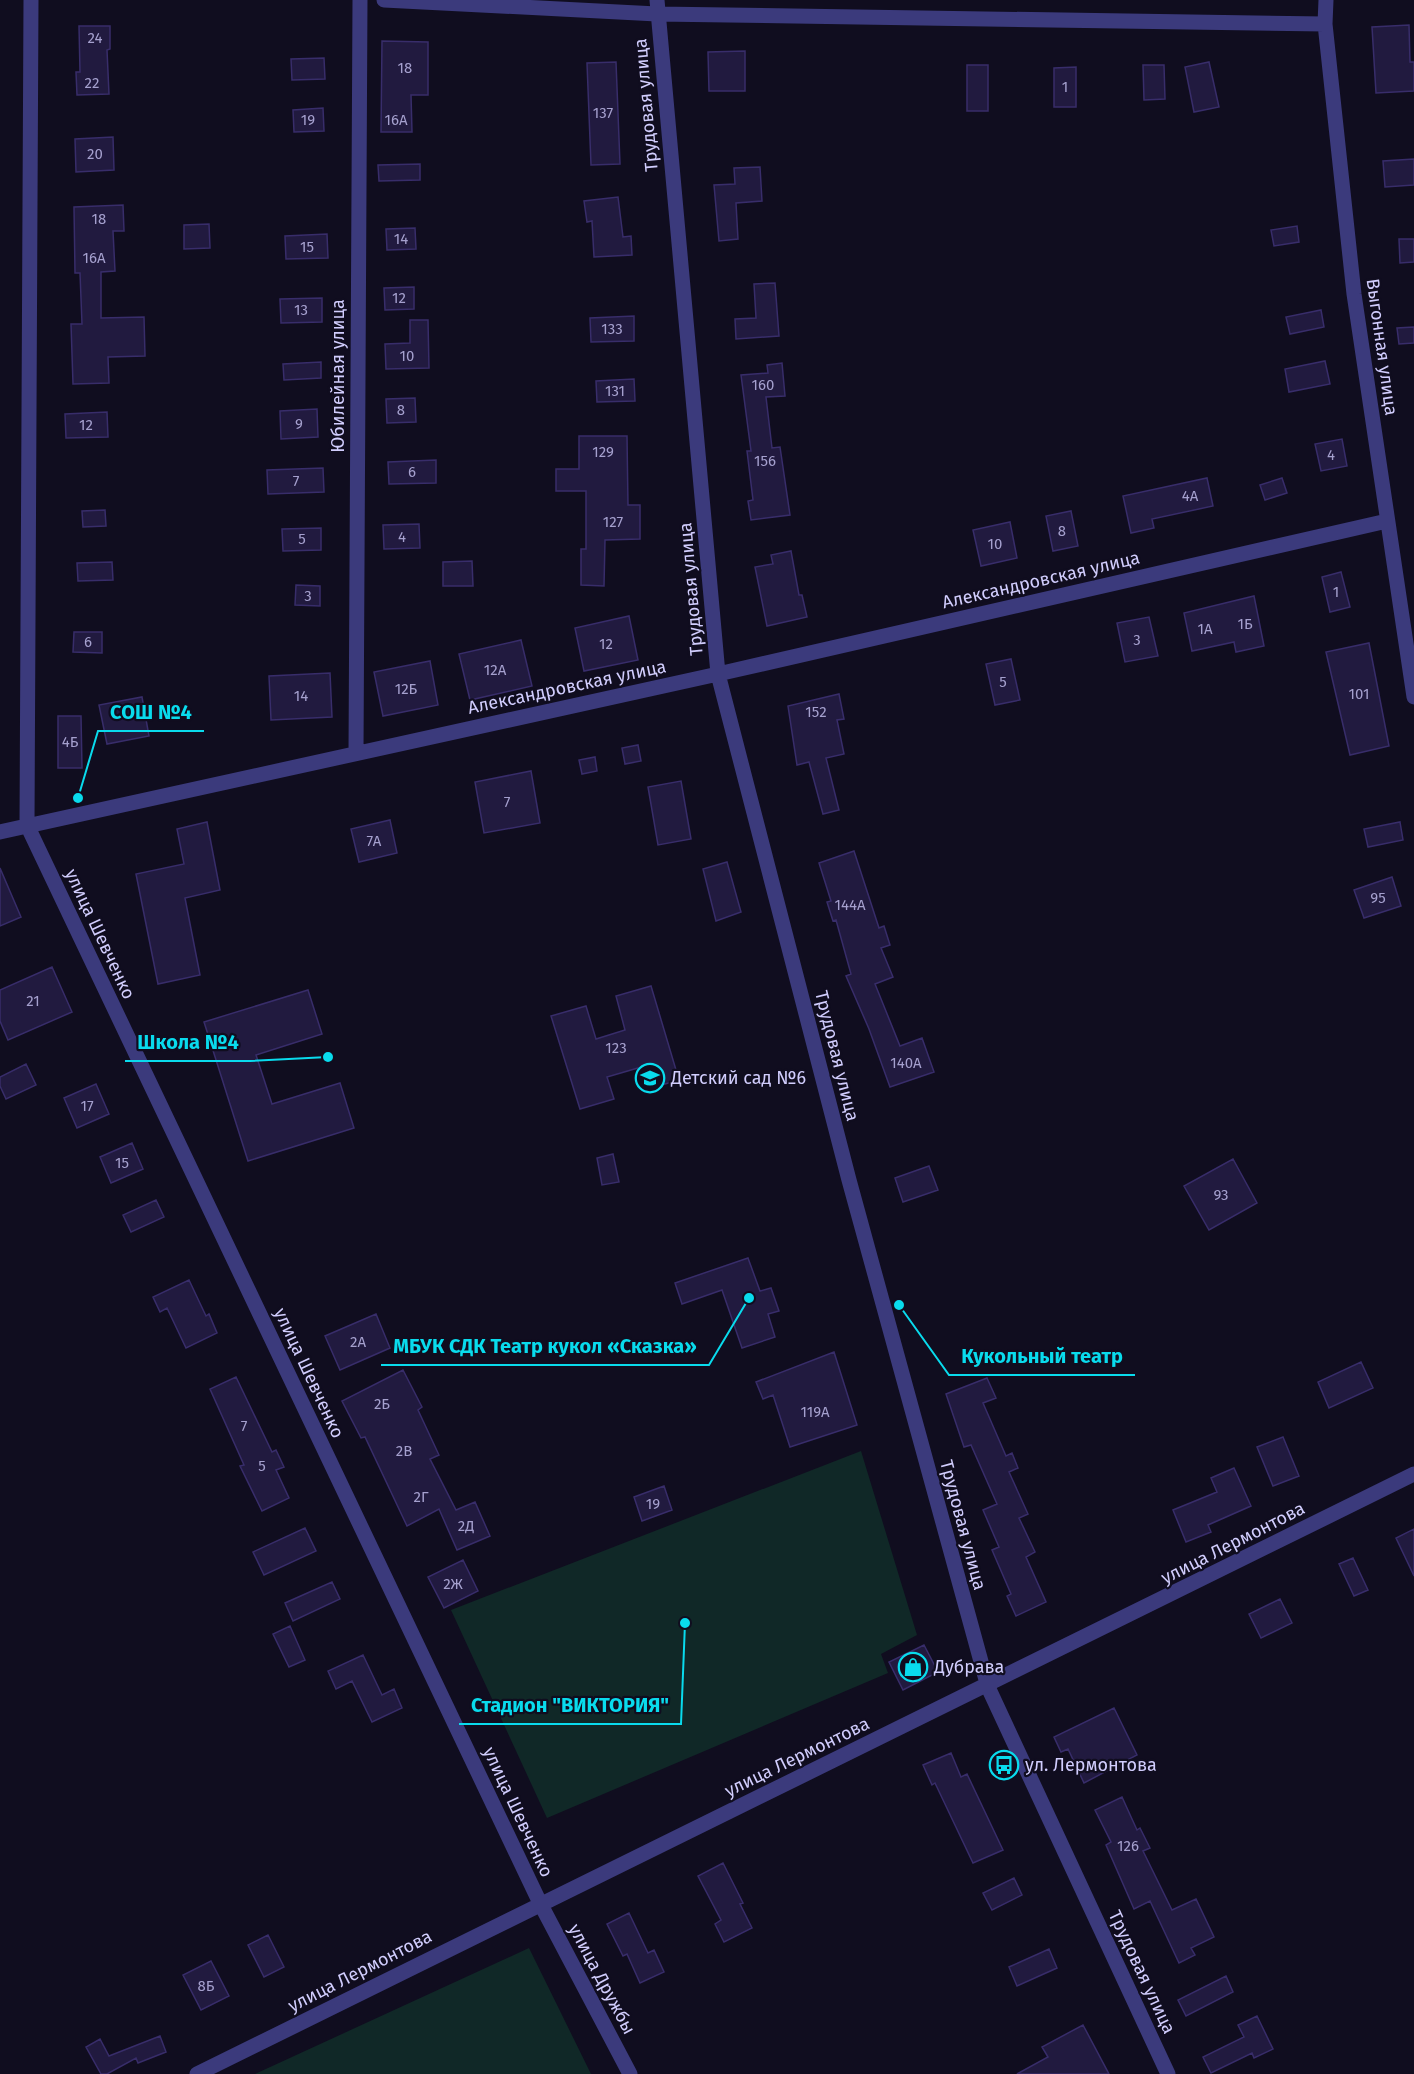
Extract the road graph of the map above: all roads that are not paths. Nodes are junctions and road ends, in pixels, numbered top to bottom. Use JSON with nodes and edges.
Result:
{"nodes":[{"id":1,"x":31,"y":0,"type":"edge"},
{"id":2,"x":360,"y":0,"type":"edge"},
{"id":3,"x":384,"y":0,"type":"edge"},
{"id":4,"x":1326,"y":0,"type":"edge"},
{"id":5,"x":657,"y":7,"type":"edge"},
{"id":6,"x":1325,"y":24,"type":"junction"},
{"id":7,"x":1387,"y":521,"type":"junction"},
{"id":8,"x":718,"y":674,"type":"junction"},
{"id":9,"x":1414,"y":697,"type":"edge"},
{"id":10,"x":356,"y":753,"type":"junction"},
{"id":11,"x":27,"y":825,"type":"junction"},
{"id":12,"x":0,"y":832,"type":"edge"},
{"id":13,"x":1414,"y":1474,"type":"edge"},
{"id":14,"x":988,"y":1687,"type":"junction"},
{"id":15,"x":540,"y":1903,"type":"junction"},
{"id":16,"x":197,"y":2074,"type":"edge"},
{"id":17,"x":630,"y":2074,"type":"edge"},
{"id":18,"x":1168,"y":2074,"type":"edge"}],
"edges":[{"from":1,"to":11,"type":"street","name":"улица Шевченко"},
{"from":2,"to":10,"type":"street","name":"Юбилейная улица"},
{"from":3,"to":5,"type":"street"},
{"from":4,"to":6,"type":"street","name":"Выгонная улица"},
{"from":5,"to":6,"type":"street"},
{"from":5,"to":8,"type":"street","name":"Трудовая улица"},
{"from":6,"to":7,"type":"street","name":"Выгонная улица"},
{"from":7,"to":8,"type":"street","name":"Александровская улица"},
{"from":7,"to":9,"type":"street","name":"Выгонная улица"},
{"from":8,"to":10,"type":"street","name":"Александровская улица"},
{"from":8,"to":14,"type":"street","name":"Трудовая улица"},
{"from":10,"to":11,"type":"street","name":"Александровская улица"},
{"from":11,"to":12,"type":"street","name":"Александровская улица"},
{"from":11,"to":15,"type":"street","name":"улица Шевченко"},
{"from":13,"to":14,"type":"street","name":"улица Лермонтова"},
{"from":14,"to":15,"type":"street","name":"улица Лермонтова"},
{"from":14,"to":18,"type":"street","name":"Трудовая улица"},
{"from":15,"to":16,"type":"street","name":"улица Лермонтова"},
{"from":15,"to":17,"type":"street","name":"улица Дружбы"}]}
